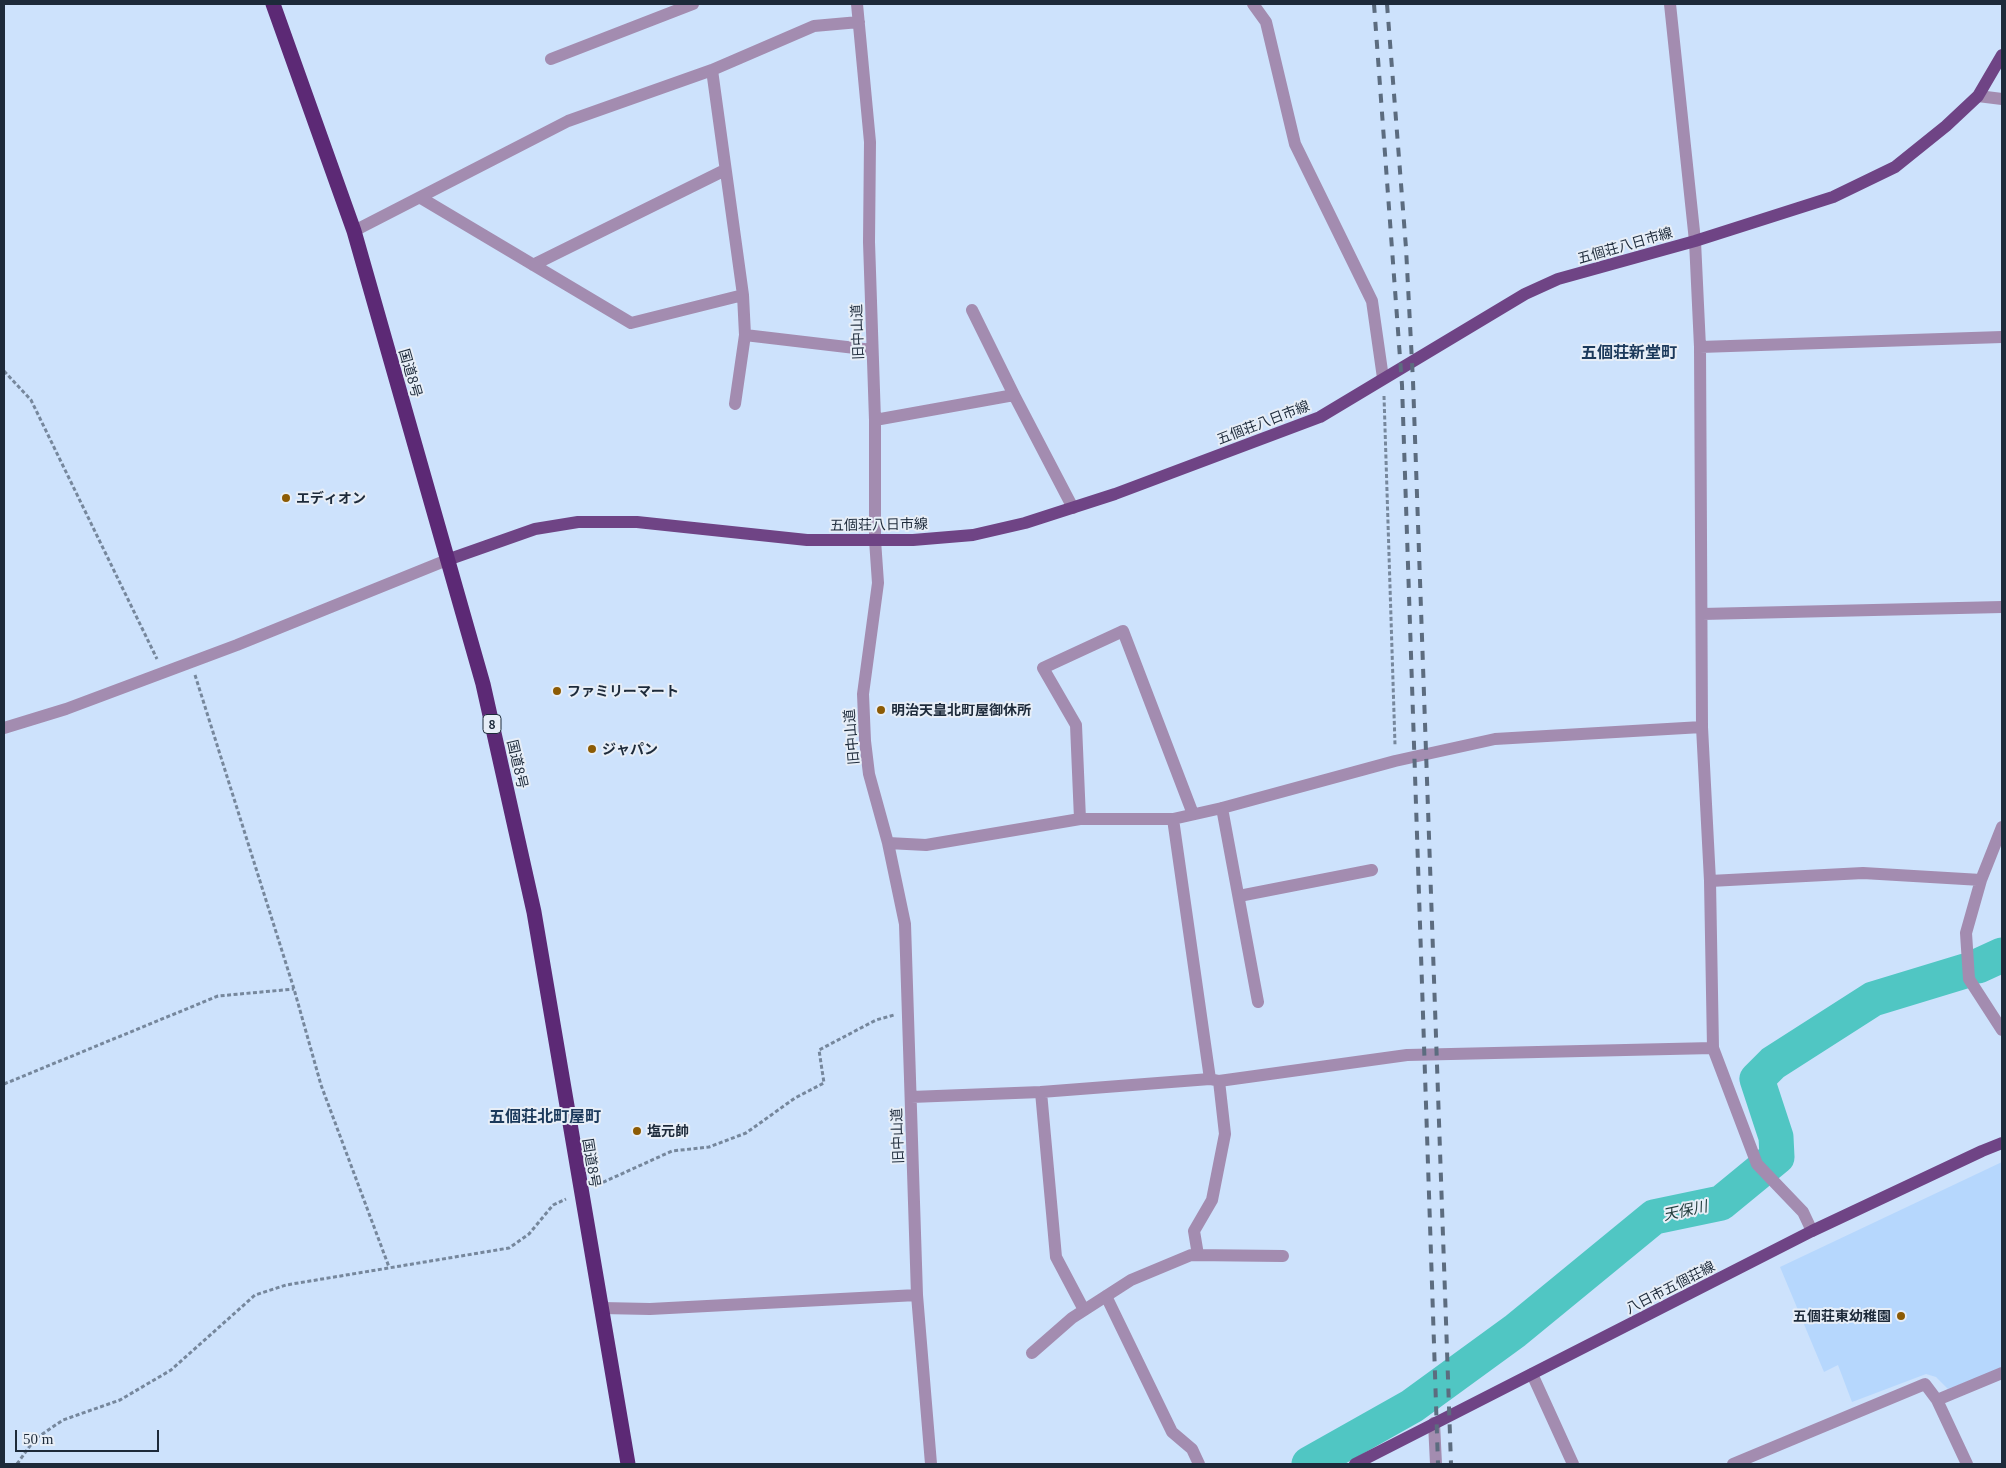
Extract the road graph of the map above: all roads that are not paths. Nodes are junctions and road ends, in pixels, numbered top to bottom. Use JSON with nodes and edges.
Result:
{"nodes":[{"id":1,"x":273,"y":4,"type":"edge"},
{"id":2,"x":693,"y":4,"type":"edge"},
{"id":3,"x":857,"y":4,"type":"edge"},
{"id":4,"x":1253,"y":4,"type":"edge"},
{"id":5,"x":1670,"y":4,"type":"edge"},
{"id":6,"x":859,"y":22,"type":"junction"},
{"id":7,"x":2002,"y":55,"type":"edge"},
{"id":8,"x":551,"y":59,"type":"dead end"},
{"id":9,"x":712,"y":70,"type":"junction"},
{"id":10,"x":1978,"y":96,"type":"junction"},
{"id":11,"x":2002,"y":99,"type":"edge"},
{"id":12,"x":725,"y":170,"type":"junction"},
{"id":13,"x":421,"y":198,"type":"junction"},
{"id":14,"x":354,"y":231,"type":"junction"},
{"id":15,"x":1695,"y":241,"type":"junction"},
{"id":16,"x":533,"y":265,"type":"junction"},
{"id":17,"x":742,"y":295,"type":"junction"},
{"id":18,"x":972,"y":310,"type":"dead end"},
{"id":19,"x":745,"y":334,"type":"junction"},
{"id":20,"x":2002,"y":337,"type":"edge"},
{"id":21,"x":1700,"y":347,"type":"junction"},
{"id":22,"x":872,"y":350,"type":"junction"},
{"id":23,"x":1383,"y":378,"type":"junction"},
{"id":24,"x":1014,"y":395,"type":"junction"},
{"id":25,"x":735,"y":404,"type":"dead end"},
{"id":26,"x":875,"y":420,"type":"junction"},
{"id":27,"x":1073,"y":508,"type":"junction"},
{"id":28,"x":875,"y":540,"type":"junction"},
{"id":29,"x":447,"y":560,"type":"junction"},
{"id":30,"x":2002,"y":607,"type":"edge"},
{"id":31,"x":1702,"y":614,"type":"junction"},
{"id":32,"x":1702,"y":727,"type":"junction"},
{"id":33,"x":4,"y":728,"type":"edge"},
{"id":34,"x":1222,"y":808,"type":"junction"},
{"id":35,"x":1193,"y":814,"type":"junction"},
{"id":36,"x":1080,"y":819,"type":"junction"},
{"id":37,"x":1172,"y":819,"type":"junction"},
{"id":38,"x":2002,"y":829,"type":"edge"},
{"id":39,"x":888,"y":843,"type":"junction"},
{"id":40,"x":1372,"y":870,"type":"dead end"},
{"id":41,"x":1981,"y":880,"type":"junction"},
{"id":42,"x":1710,"y":881,"type":"junction"},
{"id":43,"x":1239,"y":896,"type":"junction"},
{"id":44,"x":1258,"y":1002,"type":"dead end"},
{"id":45,"x":2002,"y":1030,"type":"edge"},
{"id":46,"x":1713,"y":1048,"type":"junction"},
{"id":47,"x":1214,"y":1080,"type":"junction"},
{"id":48,"x":1041,"y":1092,"type":"junction"},
{"id":49,"x":911,"y":1097,"type":"junction"},
{"id":50,"x":2002,"y":1143,"type":"edge"},
{"id":51,"x":1812,"y":1231,"type":"junction"},
{"id":52,"x":1198,"y":1255,"type":"junction"},
{"id":53,"x":1282,"y":1256,"type":"dead end"},
{"id":54,"x":917,"y":1295,"type":"junction"},
{"id":55,"x":1106,"y":1296,"type":"junction"},
{"id":56,"x":602,"y":1308,"type":"junction"},
{"id":57,"x":1084,"y":1310,"type":"junction"},
{"id":58,"x":1032,"y":1353,"type":"dead end"},
{"id":59,"x":2002,"y":1373,"type":"edge"},
{"id":60,"x":1532,"y":1374,"type":"junction"},
{"id":61,"x":1937,"y":1400,"type":"junction"},
{"id":62,"x":1434,"y":1423,"type":"junction"},
{"id":63,"x":628,"y":1464,"type":"edge"},
{"id":64,"x":931,"y":1464,"type":"edge"},
{"id":65,"x":1199,"y":1464,"type":"edge"},
{"id":66,"x":1355,"y":1464,"type":"edge"},
{"id":67,"x":1436,"y":1464,"type":"edge"},
{"id":68,"x":1573,"y":1464,"type":"edge"},
{"id":69,"x":1733,"y":1464,"type":"edge"},
{"id":70,"x":1967,"y":1464,"type":"edge"}],
"edges":[{"from":1,"to":14,"type":"highway","name":"国道8号","number":"8"},
{"from":2,"to":8,"type":"street"},
{"from":3,"to":6,"type":"street","name":"旧中山道"},
{"from":4,"to":23,"type":"street"},
{"from":5,"to":15,"type":"street"},
{"from":6,"to":9,"type":"street"},
{"from":6,"to":22,"type":"street","name":"旧中山道"},
{"from":7,"to":10,"type":"main road","name":"五個荘八日市線"},
{"from":9,"to":12,"type":"street"},
{"from":9,"to":13,"type":"street"},
{"from":10,"to":11,"type":"street"},
{"from":10,"to":15,"type":"main road","name":"五個荘八日市線"},
{"from":12,"to":16,"type":"street"},
{"from":12,"to":17,"type":"street"},
{"from":13,"to":14,"type":"street"},
{"from":13,"to":16,"type":"street"},
{"from":14,"to":29,"type":"highway","name":"国道8号","number":"8"},
{"from":15,"to":21,"type":"street"},
{"from":15,"to":23,"type":"main road","name":"五個荘八日市線"},
{"from":16,"to":17,"type":"street"},
{"from":17,"to":19,"type":"street"},
{"from":18,"to":24,"type":"street"},
{"from":19,"to":22,"type":"street"},
{"from":19,"to":25,"type":"street"},
{"from":20,"to":21,"type":"street"},
{"from":21,"to":31,"type":"street"},
{"from":22,"to":26,"type":"street","name":"旧中山道"},
{"from":23,"to":27,"type":"main road","name":"五個荘八日市線"},
{"from":24,"to":26,"type":"street"},
{"from":24,"to":27,"type":"street"},
{"from":26,"to":28,"type":"street","name":"旧中山道"},
{"from":27,"to":28,"type":"main road","name":"五個荘八日市線"},
{"from":28,"to":29,"type":"main road","name":"五個荘八日市線"},
{"from":28,"to":39,"type":"street","name":"旧中山道"},
{"from":29,"to":33,"type":"street"},
{"from":29,"to":56,"type":"highway","name":"国道8号","number":"8"},
{"from":30,"to":31,"type":"street"},
{"from":31,"to":32,"type":"street"},
{"from":32,"to":34,"type":"street"},
{"from":32,"to":42,"type":"street"},
{"from":34,"to":35,"type":"street"},
{"from":34,"to":43,"type":"street"},
{"from":35,"to":36,"type":"street"},
{"from":35,"to":37,"type":"street"},
{"from":36,"to":37,"type":"street"},
{"from":36,"to":39,"type":"street"},
{"from":37,"to":47,"type":"street"},
{"from":38,"to":41,"type":"street"},
{"from":39,"to":49,"type":"street","name":"旧中山道"},
{"from":40,"to":43,"type":"street"},
{"from":41,"to":42,"type":"street"},
{"from":41,"to":45,"type":"street"},
{"from":42,"to":46,"type":"street"},
{"from":43,"to":44,"type":"street"},
{"from":46,"to":47,"type":"street"},
{"from":46,"to":51,"type":"street"},
{"from":47,"to":48,"type":"street"},
{"from":47,"to":52,"type":"street"},
{"from":48,"to":49,"type":"street"},
{"from":48,"to":57,"type":"street"},
{"from":49,"to":54,"type":"street","name":"旧中山道"},
{"from":50,"to":51,"type":"main road","name":"八日市五個荘線"},
{"from":51,"to":60,"type":"main road","name":"八日市五個荘線"},
{"from":52,"to":53,"type":"street"},
{"from":52,"to":55,"type":"street"},
{"from":54,"to":56,"type":"street"},
{"from":54,"to":64,"type":"street","name":"旧中山道"},
{"from":55,"to":57,"type":"street"},
{"from":55,"to":65,"type":"street"},
{"from":56,"to":63,"type":"highway","name":"国道8号","number":"8"},
{"from":57,"to":58,"type":"street"},
{"from":59,"to":61,"type":"street"},
{"from":60,"to":62,"type":"main road","name":"八日市五個荘線"},
{"from":60,"to":68,"type":"street"},
{"from":61,"to":69,"type":"street"},
{"from":61,"to":70,"type":"street"},
{"from":62,"to":66,"type":"main road","name":"八日市五個荘線"},
{"from":62,"to":67,"type":"street"}]}
